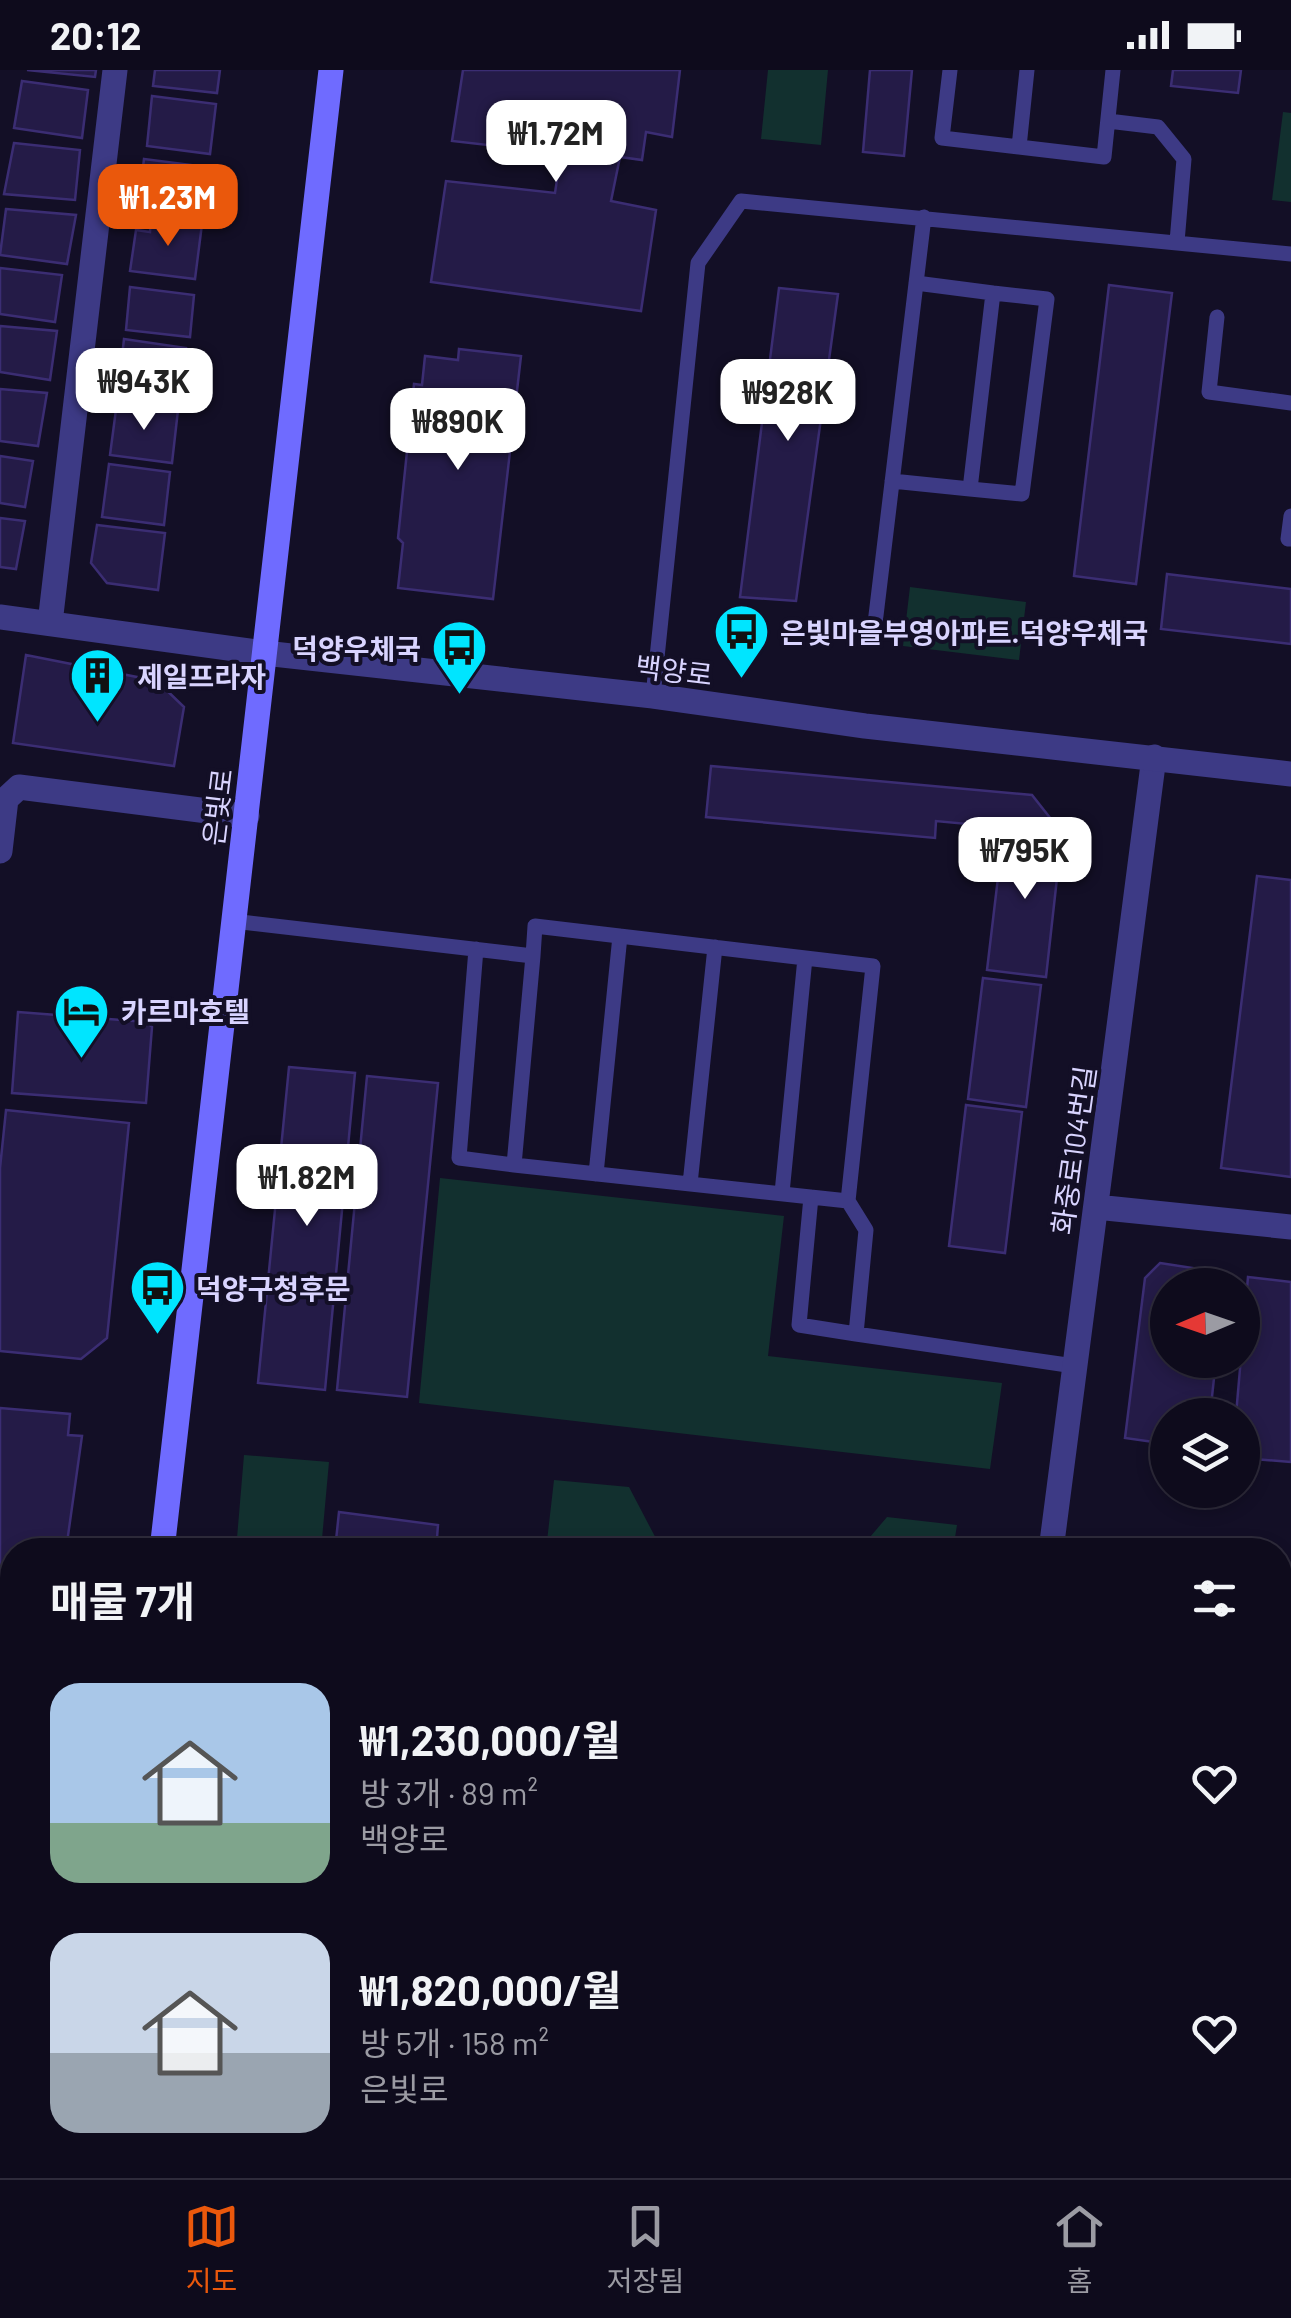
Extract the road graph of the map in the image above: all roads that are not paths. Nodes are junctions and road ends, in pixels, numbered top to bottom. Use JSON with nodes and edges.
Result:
{"nodes":[{"id":1,"x":115,"y":70,"type":"edge"},
{"id":2,"x":331,"y":70,"type":"edge"},
{"id":3,"x":950,"y":70,"type":"edge"},
{"id":4,"x":1027,"y":70,"type":"edge"},
{"id":5,"x":1112,"y":70,"type":"edge"},
{"id":6,"x":1108,"y":121,"type":"junction"},
{"id":7,"x":1019,"y":146,"type":"junction"},
{"id":8,"x":924,"y":217,"type":"junction"},
{"id":9,"x":1177,"y":242,"type":"junction"},
{"id":10,"x":1291,"y":254,"type":"edge"},
{"id":11,"x":916,"y":283,"type":"junction"},
{"id":12,"x":993,"y":293,"type":"junction"},
{"id":13,"x":1217,"y":317,"type":"dead end"},
{"id":14,"x":1291,"y":403,"type":"edge"},
{"id":15,"x":892,"y":481,"type":"junction"},
{"id":16,"x":970,"y":489,"type":"junction"},
{"id":17,"x":1291,"y":516,"type":"edge"},
{"id":18,"x":1291,"y":539,"type":"edge"},
{"id":19,"x":0,"y":617,"type":"edge"},
{"id":20,"x":50,"y":624,"type":"junction"},
{"id":21,"x":874,"y":632,"type":"dead end"},
{"id":22,"x":264,"y":653,"type":"junction"},
{"id":23,"x":653,"y":696,"type":"junction"},
{"id":24,"x":1154,"y":757,"type":"junction"},
{"id":25,"x":1291,"y":774,"type":"edge"},
{"id":26,"x":247,"y":816,"type":"junction"},
{"id":27,"x":0,"y":851,"type":"edge"},
{"id":28,"x":233,"y":922,"type":"junction"},
{"id":29,"x":620,"y":936,"type":"junction"},
{"id":30,"x":476,"y":948,"type":"junction"},
{"id":31,"x":714,"y":948,"type":"junction"},
{"id":32,"x":533,"y":956,"type":"junction"},
{"id":33,"x":805,"y":958,"type":"junction"},
{"id":34,"x":514,"y":1165,"type":"junction"},
{"id":35,"x":596,"y":1174,"type":"junction"},
{"id":36,"x":690,"y":1184,"type":"junction"},
{"id":37,"x":782,"y":1194,"type":"junction"},
{"id":38,"x":811,"y":1197,"type":"junction"},
{"id":39,"x":848,"y":1201,"type":"junction"},
{"id":40,"x":1096,"y":1207,"type":"junction"},
{"id":41,"x":1291,"y":1227,"type":"edge"},
{"id":42,"x":856,"y":1334,"type":"junction"},
{"id":43,"x":1074,"y":1366,"type":"junction"},
{"id":44,"x":163,"y":1538,"type":"edge"},
{"id":45,"x":1052,"y":1538,"type":"edge"}],
"edges":[{"from":1,"to":20,"type":"street"},
{"from":2,"to":22,"type":"main road","name":"은빛로"},
{"from":3,"to":7,"type":"lane"},
{"from":4,"to":7,"type":"lane"},
{"from":5,"to":6,"type":"lane"},
{"from":6,"to":7,"type":"lane"},
{"from":6,"to":9,"type":"lane"},
{"from":8,"to":9,"type":"lane"},
{"from":8,"to":11,"type":"lane"},
{"from":8,"to":23,"type":"lane"},
{"from":9,"to":10,"type":"lane"},
{"from":11,"to":12,"type":"lane"},
{"from":11,"to":15,"type":"lane"},
{"from":12,"to":16,"type":"lane"},
{"from":12,"to":16,"type":"lane"},
{"from":13,"to":14,"type":"lane"},
{"from":15,"to":16,"type":"lane"},
{"from":15,"to":21,"type":"lane"},
{"from":17,"to":18,"type":"lane"},
{"from":19,"to":20,"type":"street","name":"백양로"},
{"from":20,"to":22,"type":"street","name":"백양로"},
{"from":22,"to":23,"type":"street","name":"백양로"},
{"from":22,"to":26,"type":"main road","name":"은빛로"},
{"from":23,"to":24,"type":"street","name":"백양로"},
{"from":24,"to":25,"type":"street","name":"백양로"},
{"from":24,"to":40,"type":"street","name":"화중로104번길"},
{"from":26,"to":27,"type":"street"},
{"from":26,"to":28,"type":"main road","name":"은빛로"},
{"from":28,"to":30,"type":"lane"},
{"from":28,"to":44,"type":"main road","name":"은빛로"},
{"from":29,"to":31,"type":"lane"},
{"from":29,"to":32,"type":"lane"},
{"from":29,"to":35,"type":"lane"},
{"from":30,"to":32,"type":"lane"},
{"from":30,"to":34,"type":"lane"},
{"from":31,"to":33,"type":"lane"},
{"from":31,"to":36,"type":"lane"},
{"from":32,"to":34,"type":"lane"},
{"from":33,"to":37,"type":"lane"},
{"from":33,"to":39,"type":"lane"},
{"from":34,"to":35,"type":"lane"},
{"from":35,"to":36,"type":"lane"},
{"from":36,"to":37,"type":"lane"},
{"from":37,"to":38,"type":"lane"},
{"from":38,"to":39,"type":"lane"},
{"from":38,"to":42,"type":"lane"},
{"from":39,"to":42,"type":"lane"},
{"from":40,"to":41,"type":"street"},
{"from":40,"to":43,"type":"street","name":"화중로104번길"},
{"from":42,"to":43,"type":"lane"},
{"from":43,"to":45,"type":"street","name":"화중로104번길"}]}
